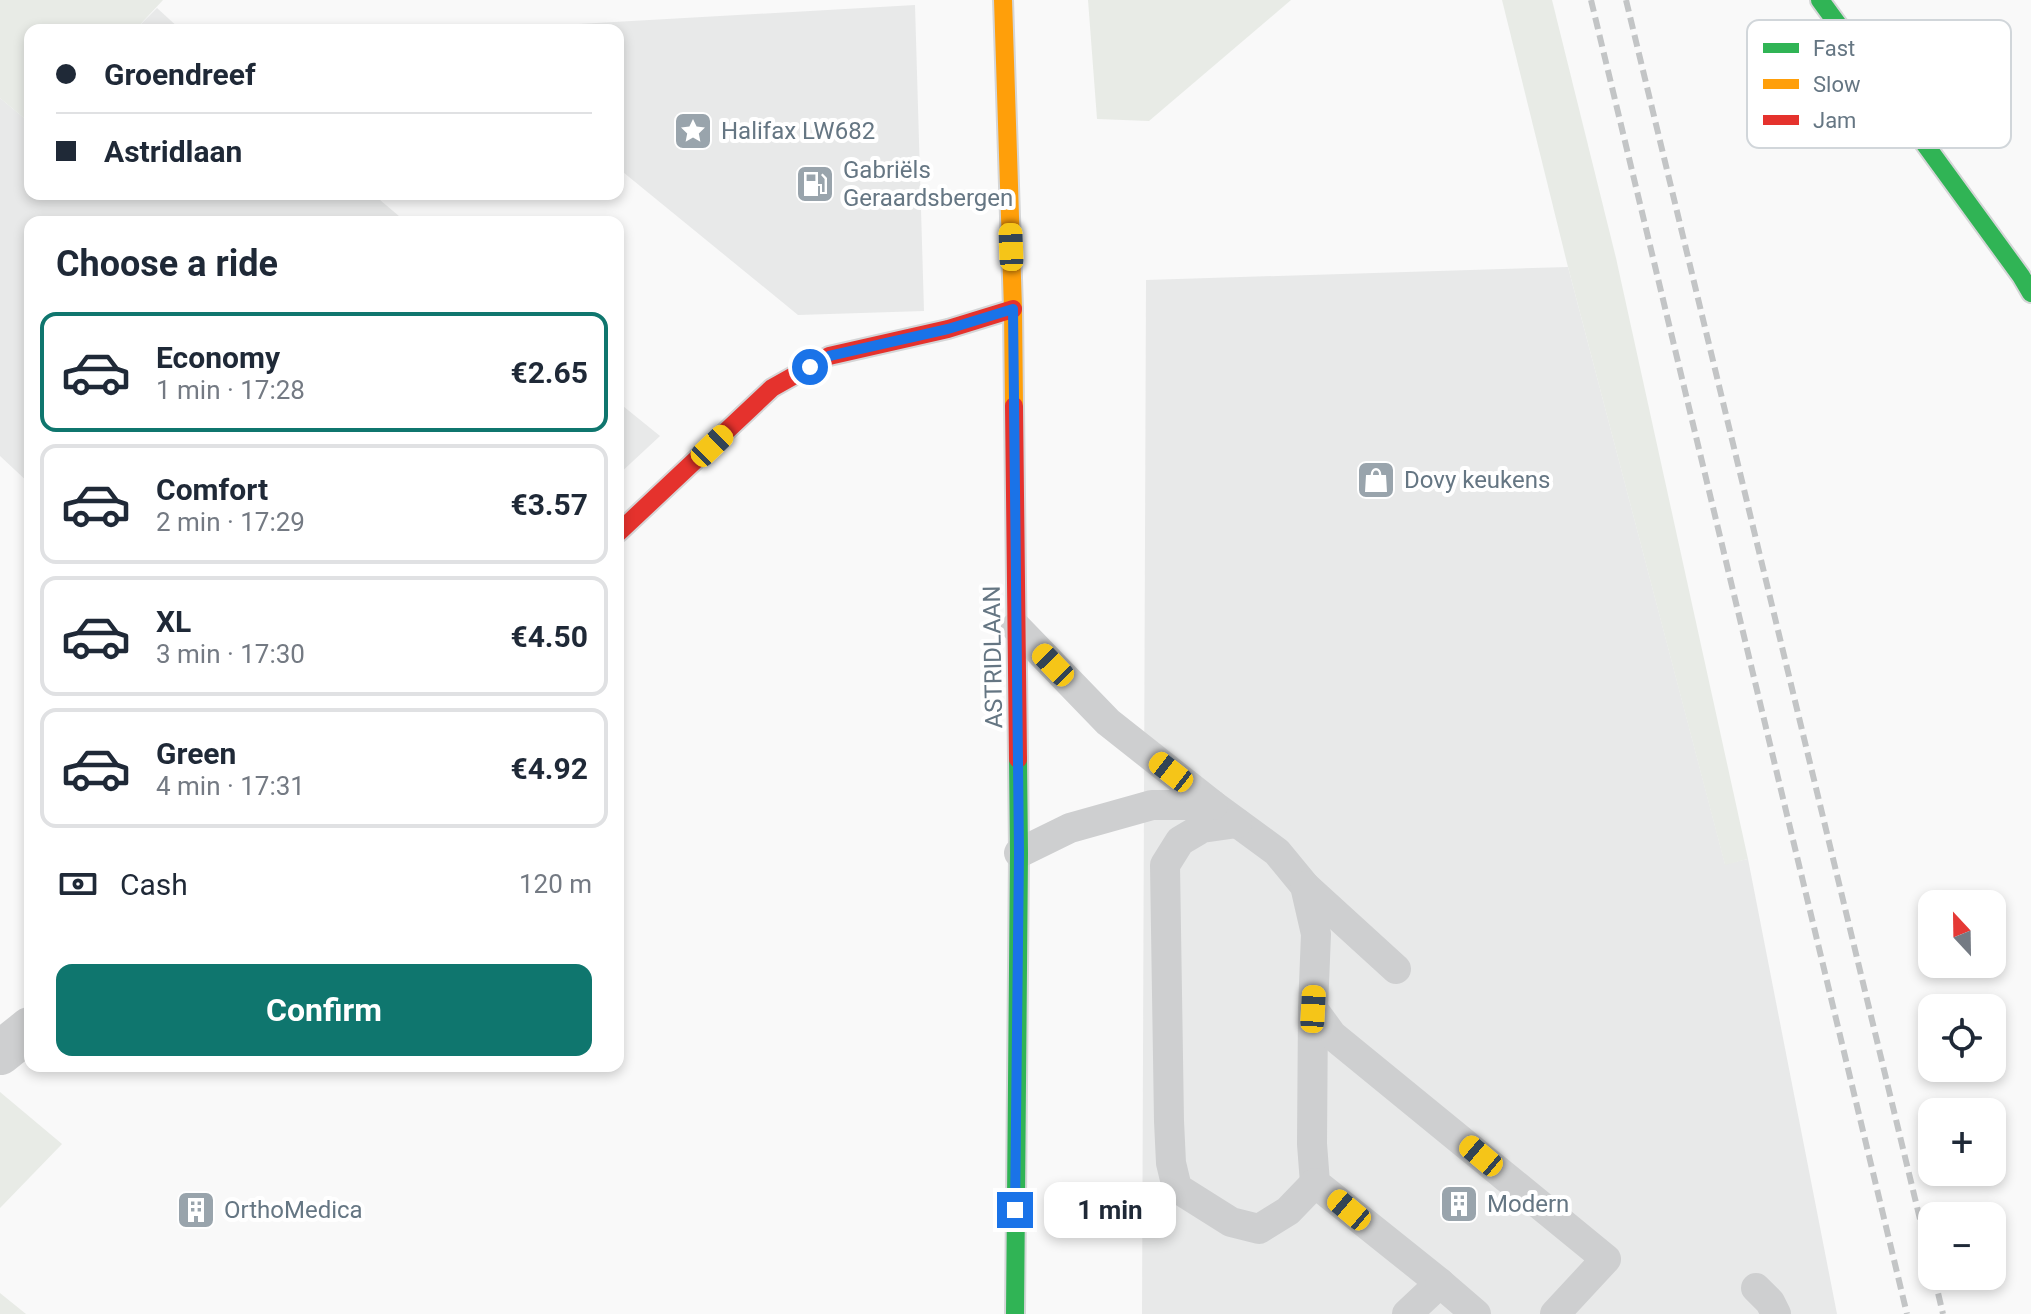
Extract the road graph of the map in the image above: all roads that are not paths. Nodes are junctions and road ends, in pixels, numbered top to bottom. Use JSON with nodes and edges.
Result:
{"nodes":[{"id":1,"x":1003,"y":0,"type":"edge"},
{"id":2,"x":1820,"y":0,"type":"edge"},
{"id":3,"x":1835,"y":20,"type":"edge"},
{"id":4,"x":1928,"y":148,"type":"edge"},
{"id":5,"x":2031,"y":293,"type":"edge"},
{"id":6,"x":1013,"y":309,"type":"junction"},
{"id":7,"x":624,"y":527,"type":"edge"},
{"id":8,"x":1016,"y":627,"type":"junction"},
{"id":9,"x":1213,"y":805,"type":"junction"},
{"id":10,"x":1237,"y":823,"type":"junction"},
{"id":11,"x":1019,"y":853,"type":"junction"},
{"id":12,"x":1305,"y":886,"type":"junction"},
{"id":13,"x":1396,"y":969,"type":"dead end"},
{"id":14,"x":1313,"y":1009,"type":"junction"},
{"id":15,"x":24,"y":1034,"type":"edge"},
{"id":16,"x":0,"y":1053,"type":"edge"},
{"id":17,"x":1315,"y":1183,"type":"junction"},
{"id":18,"x":1440,"y":1283,"type":"junction"},
{"id":19,"x":1756,"y":1288,"type":"dead end"},
{"id":20,"x":1015,"y":1314,"type":"edge"},
{"id":21,"x":1407,"y":1314,"type":"edge"},
{"id":22,"x":1476,"y":1314,"type":"edge"},
{"id":23,"x":1555,"y":1314,"type":"edge"},
{"id":24,"x":1776,"y":1314,"type":"edge"}],
"edges":[{"from":1,"to":6,"type":"main road","name":"ASTRIDLAAN"},
{"from":2,"to":3,"type":"main road"},
{"from":4,"to":5,"type":"main road"},
{"from":6,"to":7,"type":"main road"},
{"from":6,"to":8,"type":"main road","name":"ASTRIDLAAN"},
{"from":8,"to":9,"type":"lane"},
{"from":8,"to":11,"type":"main road","name":"ASTRIDLAAN"},
{"from":9,"to":10,"type":"lane"},
{"from":9,"to":11,"type":"lane"},
{"from":10,"to":12,"type":"lane"},
{"from":10,"to":17,"type":"lane"},
{"from":11,"to":20,"type":"main road","name":"ASTRIDLAAN"},
{"from":12,"to":13,"type":"lane"},
{"from":12,"to":14,"type":"lane"},
{"from":14,"to":17,"type":"lane"},
{"from":14,"to":23,"type":"lane"},
{"from":15,"to":16,"type":"street"},
{"from":17,"to":18,"type":"lane"},
{"from":18,"to":21,"type":"lane"},
{"from":18,"to":22,"type":"lane"},
{"from":19,"to":24,"type":"lane"}]}
